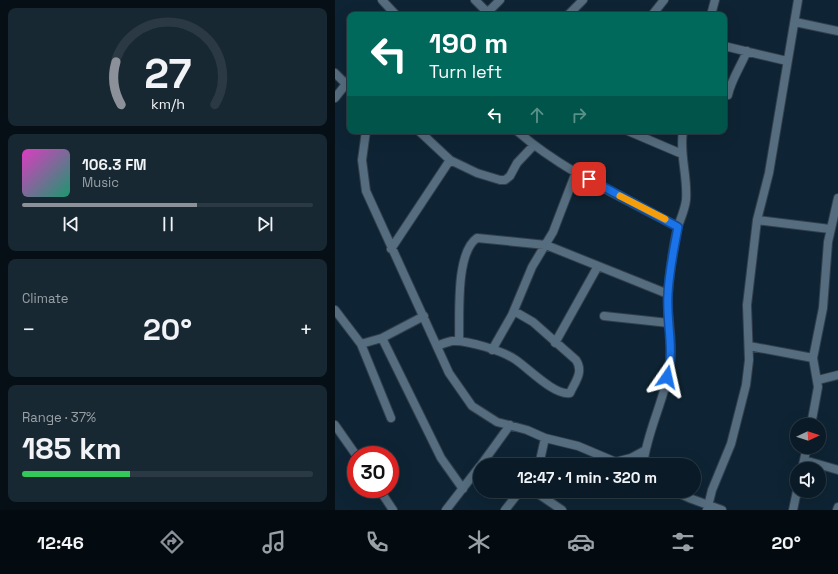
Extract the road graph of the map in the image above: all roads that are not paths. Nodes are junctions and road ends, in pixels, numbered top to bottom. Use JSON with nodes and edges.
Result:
{"nodes":[{"id":1,"x":382,"y":0,"type":"edge"},
{"id":2,"x":475,"y":0,"type":"edge"},
{"id":3,"x":500,"y":0,"type":"edge"},
{"id":4,"x":583,"y":0,"type":"edge"},
{"id":5,"x":664,"y":0,"type":"edge"},
{"id":6,"x":715,"y":0,"type":"edge"},
{"id":7,"x":798,"y":0,"type":"edge"},
{"id":8,"x":393,"y":12,"type":"edge"},
{"id":9,"x":487,"y":12,"type":"edge"},
{"id":10,"x":491,"y":12,"type":"edge"},
{"id":11,"x":571,"y":12,"type":"edge"},
{"id":12,"x":654,"y":12,"type":"edge"},
{"id":13,"x":712,"y":12,"type":"edge"},
{"id":14,"x":795,"y":22,"type":"junction"},
{"id":15,"x":838,"y":31,"type":"edge"},
{"id":16,"x":727,"y":47,"type":"edge"},
{"id":17,"x":747,"y":51,"type":"junction"},
{"id":18,"x":787,"y":61,"type":"junction"},
{"id":19,"x":335,"y":73,"type":"edge"},
{"id":20,"x":347,"y":81,"type":"edge"},
{"id":21,"x":347,"y":83,"type":"edge"},
{"id":22,"x":727,"y":95,"type":"dead end"},
{"id":23,"x":335,"y":98,"type":"edge"},
{"id":24,"x":366,"y":134,"type":"edge"},
{"id":25,"x":422,"y":134,"type":"edge"},
{"id":26,"x":520,"y":134,"type":"edge"},
{"id":27,"x":635,"y":134,"type":"edge"},
{"id":28,"x":683,"y":134,"type":"edge"},
{"id":29,"x":534,"y":146,"type":"junction"},
{"id":30,"x":682,"y":154,"type":"junction"},
{"id":31,"x":449,"y":160,"type":"junction"},
{"id":32,"x":576,"y":172,"type":"junction"},
{"id":33,"x":838,"y":198,"type":"edge"},
{"id":34,"x":757,"y":220,"type":"junction"},
{"id":35,"x":678,"y":227,"type":"junction"},
{"id":36,"x":830,"y":228,"type":"junction"},
{"id":37,"x":546,"y":245,"type":"junction"},
{"id":38,"x":391,"y":249,"type":"junction"},
{"id":39,"x":598,"y":266,"type":"junction"},
{"id":40,"x":668,"y":294,"type":"junction"},
{"id":41,"x":335,"y":310,"type":"edge"},
{"id":42,"x":514,"y":311,"type":"junction"},
{"id":43,"x":424,"y":316,"type":"junction"},
{"id":44,"x":604,"y":316,"type":"dead end"},
{"id":45,"x":669,"y":323,"type":"junction"},
{"id":46,"x":382,"y":338,"type":"junction"},
{"id":47,"x":459,"y":341,"type":"junction"},
{"id":48,"x":555,"y":343,"type":"junction"},
{"id":49,"x":361,"y":344,"type":"junction"},
{"id":50,"x":437,"y":346,"type":"junction"},
{"id":51,"x":749,"y":346,"type":"junction"},
{"id":52,"x":492,"y":350,"type":"junction"},
{"id":53,"x":813,"y":358,"type":"junction"},
{"id":54,"x":838,"y":374,"type":"edge"},
{"id":55,"x":818,"y":380,"type":"junction"},
{"id":56,"x":391,"y":418,"type":"dead end"},
{"id":57,"x":812,"y":418,"type":"edge"},
{"id":58,"x":335,"y":425,"type":"edge"},
{"id":59,"x":510,"y":425,"type":"junction"},
{"id":60,"x":545,"y":438,"type":"junction"},
{"id":61,"x":350,"y":446,"type":"edge"},
{"id":62,"x":645,"y":451,"type":"junction"},
{"id":63,"x":805,"y":454,"type":"edge"},
{"id":64,"x":487,"y":458,"type":"edge"},
{"id":65,"x":541,"y":458,"type":"edge"},
{"id":66,"x":605,"y":458,"type":"edge"},
{"id":67,"x":631,"y":458,"type":"edge"},
{"id":68,"x":644,"y":458,"type":"edge"},
{"id":69,"x":804,"y":460,"type":"joint"},
{"id":70,"x":838,"y":470,"type":"edge"},
{"id":71,"x":473,"y":476,"type":"edge"},
{"id":72,"x":463,"y":489,"type":"junction"},
{"id":73,"x":385,"y":498,"type":"edge"},
{"id":74,"x":514,"y":498,"type":"edge"},
{"id":75,"x":544,"y":498,"type":"edge"},
{"id":76,"x":689,"y":498,"type":"edge"},
{"id":77,"x":796,"y":498,"type":"edge"},
{"id":78,"x":708,"y":507,"type":"edge"},
{"id":79,"x":838,"y":507,"type":"edge"},
{"id":80,"x":393,"y":510,"type":"edge"},
{"id":81,"x":446,"y":510,"type":"edge"},
{"id":82,"x":505,"y":510,"type":"edge"},
{"id":83,"x":562,"y":510,"type":"edge"},
{"id":84,"x":722,"y":510,"type":"edge"},
{"id":85,"x":793,"y":510,"type":"edge"},
{"id":86,"x":837,"y":510,"type":"edge"}],
"edges":[{"from":1,"to":8,"type":"street"},
{"from":2,"to":9,"type":"street"},
{"from":3,"to":10,"type":"street"},
{"from":4,"to":11,"type":"street"},
{"from":5,"to":12,"type":"street"},
{"from":6,"to":13,"type":"street"},
{"from":7,"to":14,"type":"street"},
{"from":14,"to":15,"type":"street"},
{"from":14,"to":18,"type":"street"},
{"from":16,"to":17,"type":"street"},
{"from":17,"to":18,"type":"street"},
{"from":17,"to":22,"type":"street"},
{"from":18,"to":34,"type":"street"},
{"from":19,"to":20,"type":"street"},
{"from":21,"to":23,"type":"street"},
{"from":24,"to":38,"type":"street"},
{"from":25,"to":31,"type":"street"},
{"from":26,"to":29,"type":"street"},
{"from":27,"to":30,"type":"street"},
{"from":28,"to":30,"type":"street"},
{"from":29,"to":31,"type":"street"},
{"from":29,"to":32,"type":"street"},
{"from":30,"to":35,"type":"street"},
{"from":31,"to":38,"type":"street"},
{"from":32,"to":35,"type":"street"},
{"from":32,"to":37,"type":"street"},
{"from":33,"to":36,"type":"street"},
{"from":34,"to":36,"type":"street"},
{"from":34,"to":51,"type":"street"},
{"from":35,"to":40,"type":"street"},
{"from":36,"to":53,"type":"street"},
{"from":37,"to":39,"type":"street"},
{"from":37,"to":42,"type":"street"},
{"from":37,"to":47,"type":"street"},
{"from":38,"to":43,"type":"street"},
{"from":39,"to":40,"type":"street"},
{"from":39,"to":48,"type":"street"},
{"from":40,"to":45,"type":"street"},
{"from":41,"to":49,"type":"street"},
{"from":42,"to":48,"type":"street"},
{"from":42,"to":52,"type":"street"},
{"from":43,"to":46,"type":"street"},
{"from":43,"to":50,"type":"street"},
{"from":44,"to":45,"type":"street"},
{"from":45,"to":62,"type":"street"},
{"from":46,"to":49,"type":"street"},
{"from":46,"to":72,"type":"street"},
{"from":47,"to":50,"type":"street"},
{"from":47,"to":52,"type":"street"},
{"from":48,"to":52,"type":"street"},
{"from":49,"to":56,"type":"street"},
{"from":50,"to":59,"type":"street"},
{"from":51,"to":53,"type":"street"},
{"from":51,"to":78,"type":"street"},
{"from":53,"to":55,"type":"street"},
{"from":54,"to":55,"type":"street"},
{"from":55,"to":57,"type":"street"},
{"from":58,"to":61,"type":"street"},
{"from":59,"to":60,"type":"street"},
{"from":59,"to":64,"type":"street"},
{"from":60,"to":65,"type":"street"},
{"from":60,"to":66,"type":"street"},
{"from":62,"to":67,"type":"street"},
{"from":62,"to":68,"type":"street"},
{"from":63,"to":69,"type":"street"},
{"from":69,"to":70,"type":"street"},
{"from":71,"to":72,"type":"street"},
{"from":72,"to":81,"type":"street"},
{"from":73,"to":80,"type":"street"},
{"from":74,"to":82,"type":"street"},
{"from":75,"to":83,"type":"street"},
{"from":76,"to":78,"type":"street"},
{"from":77,"to":85,"type":"street"},
{"from":78,"to":84,"type":"street"},
{"from":79,"to":86,"type":"street"}]}
